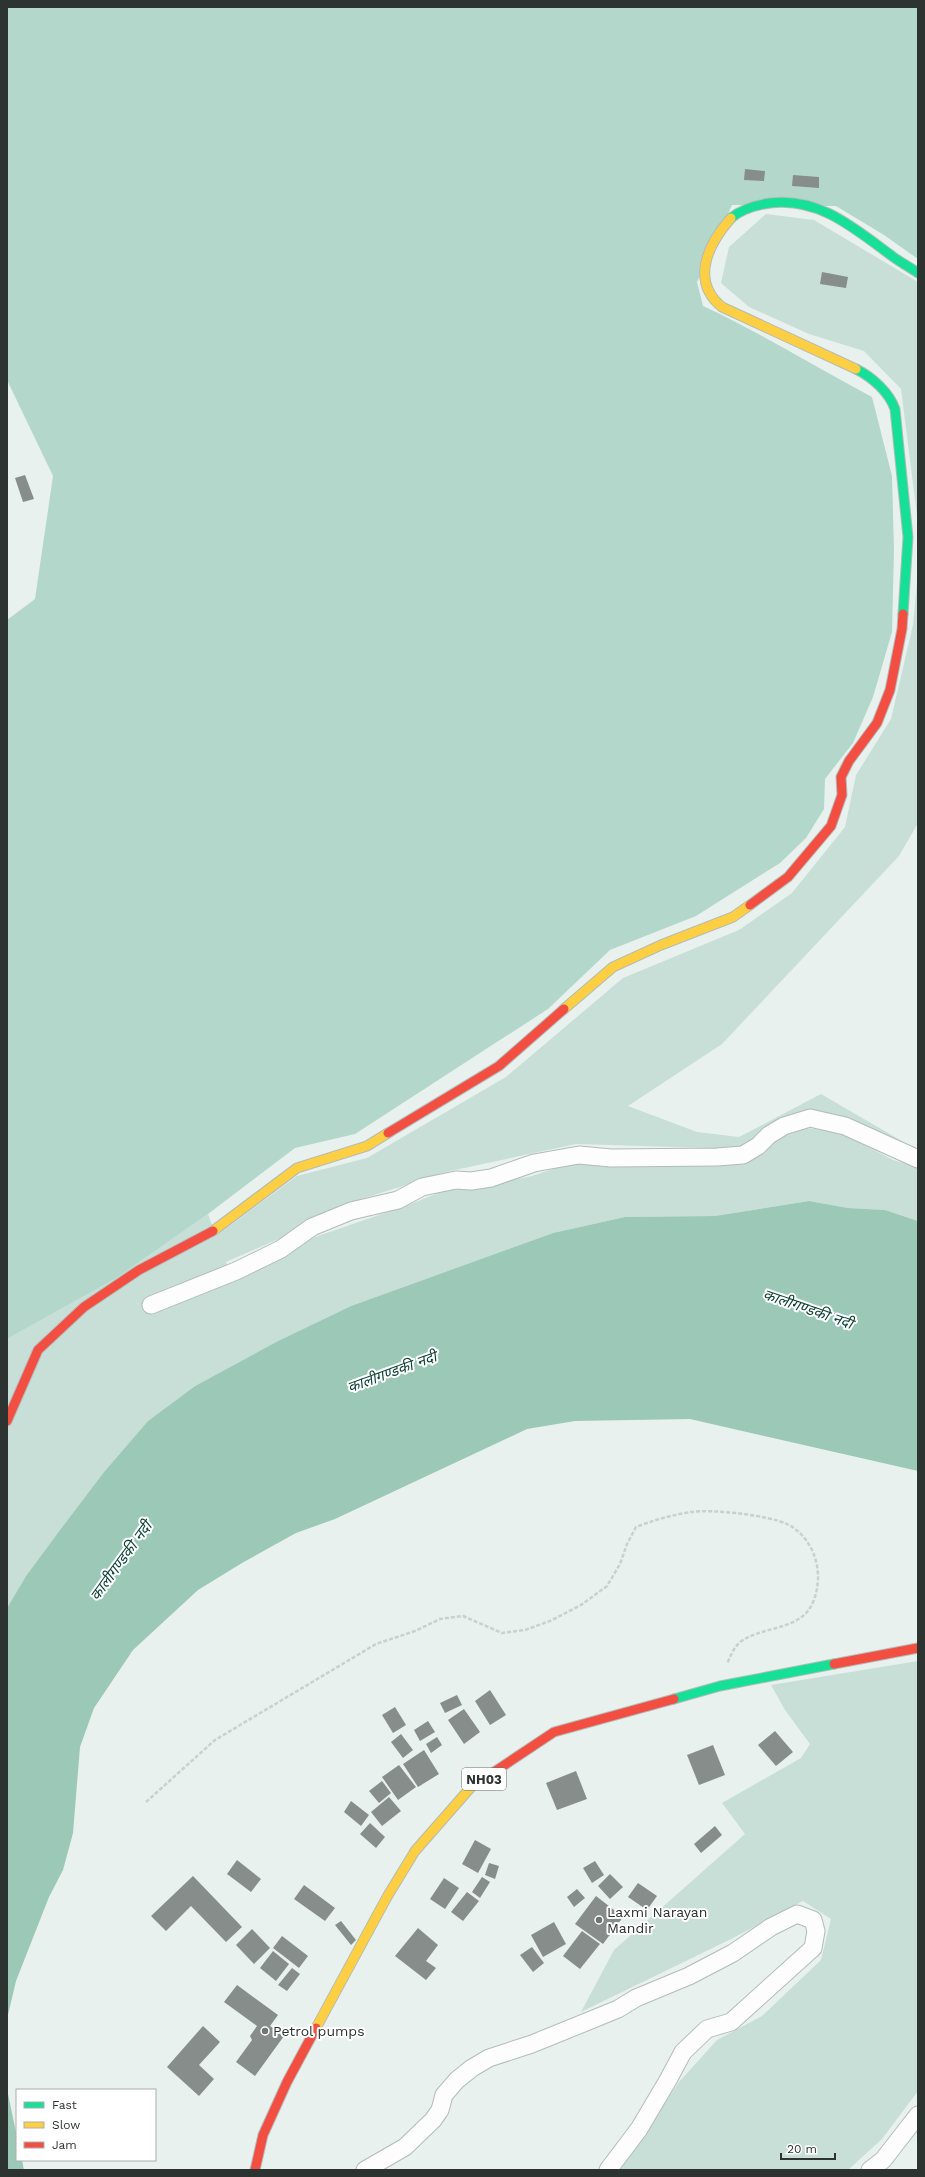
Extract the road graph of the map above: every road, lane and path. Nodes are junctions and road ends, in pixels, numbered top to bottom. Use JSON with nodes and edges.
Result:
{"nodes":[{"id":1,"x":918,"y":273,"type":"edge"},
{"id":2,"x":918,"y":1159,"type":"edge"},
{"id":3,"x":151,"y":1305,"type":"dead end"},
{"id":4,"x":7,"y":1421,"type":"edge"},
{"id":5,"x":918,"y":1648,"type":"edge"},
{"id":6,"x":720,"y":1686,"type":"junction"},
{"id":7,"x":146,"y":1802,"type":"dead end"},
{"id":8,"x":918,"y":2115,"type":"edge"},
{"id":9,"x":255,"y":2170,"type":"edge"},
{"id":10,"x":365,"y":2170,"type":"edge"},
{"id":11,"x":608,"y":2170,"type":"edge"},
{"id":12,"x":870,"y":2170,"type":"edge"}],
"edges":[{"from":1,"to":4,"type":"main road"},
{"from":2,"to":3,"type":"street"},
{"from":5,"to":6,"type":"main road","number":"NH03"},
{"from":6,"to":7,"type":"path"},
{"from":6,"to":9,"type":"main road","number":"NH03"},
{"from":8,"to":12,"type":"street"},
{"from":10,"to":11,"type":"street"}]}
